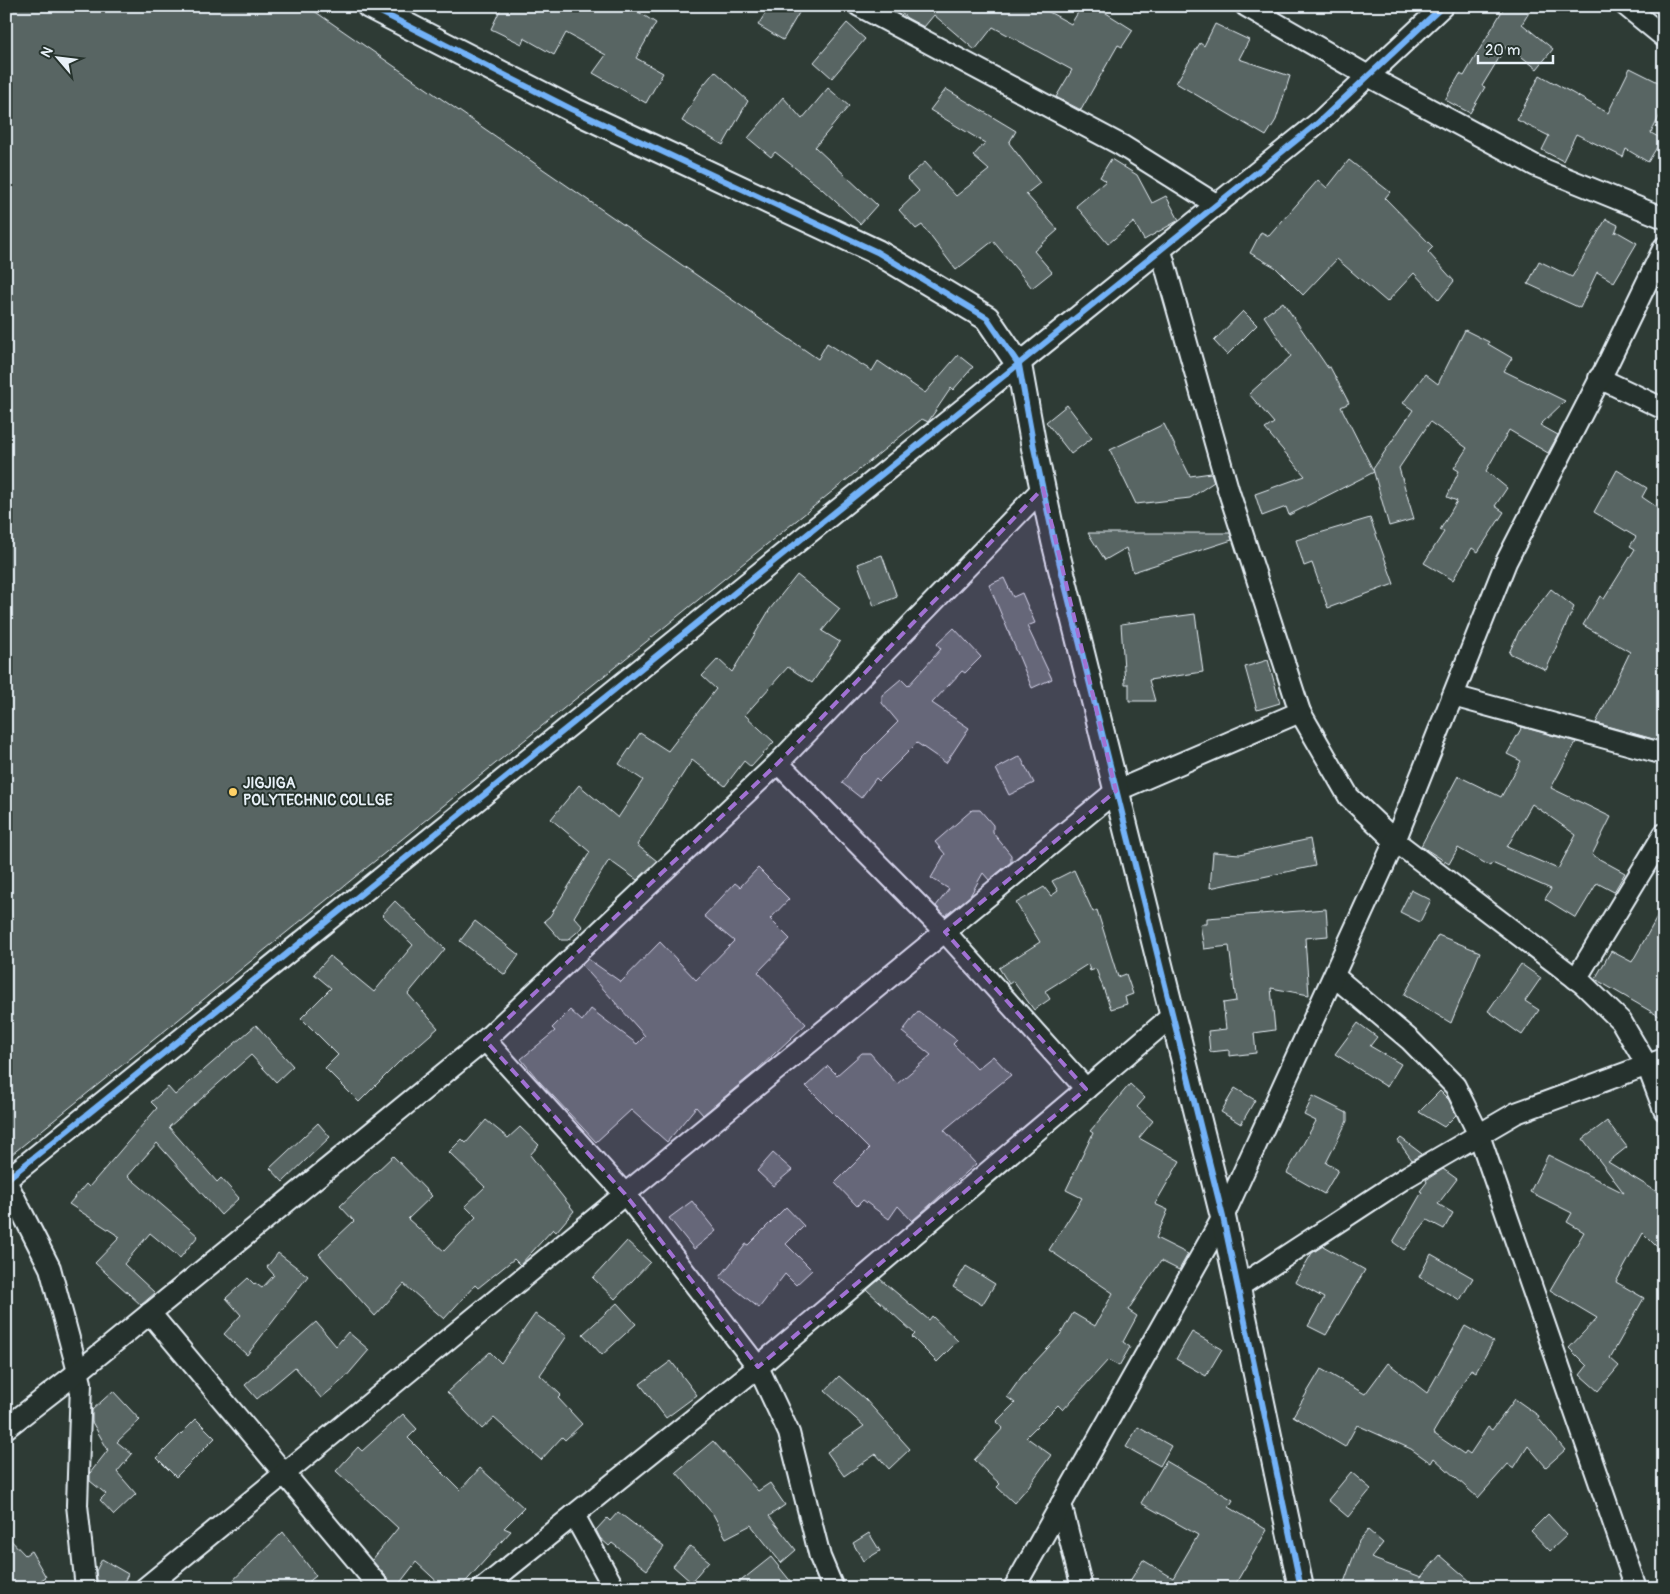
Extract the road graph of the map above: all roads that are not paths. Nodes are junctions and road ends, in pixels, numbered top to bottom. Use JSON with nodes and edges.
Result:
{"nodes":[{"id":1,"x":369,"y":6,"type":"edge"},
{"id":2,"x":859,"y":6,"type":"edge"},
{"id":3,"x":1246,"y":6,"type":"edge"},
{"id":4,"x":1442,"y":6,"type":"edge"},
{"id":5,"x":1626,"y":6,"type":"edge"},
{"id":6,"x":1664,"y":37,"type":"edge"},
{"id":7,"x":1368,"y":76,"type":"junction"},
{"id":8,"x":1218,"y":205,"type":"junction"},
{"id":9,"x":1664,"y":218,"type":"edge"},
{"id":10,"x":1664,"y":247,"type":"edge"},
{"id":11,"x":1161,"y":251,"type":"junction"},
{"id":12,"x":1019,"y":365,"type":"junction"},
{"id":13,"x":1599,"y":378,"type":"junction"},
{"id":14,"x":1664,"y":409,"type":"edge"},
{"id":15,"x":1043,"y":488,"type":"junction"},
{"id":16,"x":1453,"y":696,"type":"junction"},
{"id":17,"x":1300,"y":712,"type":"junction"},
{"id":18,"x":1664,"y":754,"type":"edge"},
{"id":19,"x":778,"y":764,"type":"junction"},
{"id":20,"x":1116,"y":791,"type":"junction"},
{"id":21,"x":1664,"y":834,"type":"edge"},
{"id":22,"x":1395,"y":842,"type":"junction"},
{"id":23,"x":945,"y":932,"type":"junction"},
{"id":24,"x":1334,"y":976,"type":"junction"},
{"id":25,"x":1576,"y":979,"type":"junction"},
{"id":26,"x":1172,"y":1016,"type":"junction"},
{"id":27,"x":486,"y":1040,"type":"junction"},
{"id":28,"x":1656,"y":1062,"type":"edge"},
{"id":29,"x":1086,"y":1089,"type":"junction"},
{"id":30,"x":1664,"y":1110,"type":"edge"},
{"id":31,"x":1479,"y":1135,"type":"junction"},
{"id":32,"x":6,"y":1180,"type":"edge"},
{"id":33,"x":625,"y":1194,"type":"junction"},
{"id":34,"x":1223,"y":1217,"type":"junction"},
{"id":35,"x":1237,"y":1288,"type":"junction"},
{"id":36,"x":150,"y":1313,"type":"junction"},
{"id":37,"x":758,"y":1367,"type":"junction"},
{"id":38,"x":78,"y":1372,"type":"junction"},
{"id":39,"x":6,"y":1428,"type":"edge"},
{"id":40,"x":285,"y":1473,"type":"junction"},
{"id":41,"x":1061,"y":1504,"type":"junction"},
{"id":42,"x":574,"y":1514,"type":"junction"},
{"id":43,"x":86,"y":1588,"type":"edge"},
{"id":44,"x":146,"y":1588,"type":"edge"},
{"id":45,"x":380,"y":1588,"type":"edge"},
{"id":46,"x":483,"y":1588,"type":"edge"},
{"id":47,"x":614,"y":1588,"type":"edge"},
{"id":48,"x":833,"y":1588,"type":"edge"},
{"id":49,"x":1014,"y":1588,"type":"edge"},
{"id":50,"x":1082,"y":1588,"type":"edge"},
{"id":51,"x":1301,"y":1588,"type":"edge"},
{"id":52,"x":1636,"y":1588,"type":"edge"}],
"edges":[{"from":1,"to":12,"type":"street"},
{"from":2,"to":8,"type":"street"},
{"from":3,"to":7,"type":"street"},
{"from":4,"to":7,"type":"street"},
{"from":5,"to":6,"type":"street"},
{"from":7,"to":8,"type":"street"},
{"from":7,"to":9,"type":"street"},
{"from":8,"to":11,"type":"street"},
{"from":10,"to":13,"type":"street"},
{"from":11,"to":12,"type":"street"},
{"from":11,"to":17,"type":"street"},
{"from":12,"to":15,"type":"street"},
{"from":12,"to":32,"type":"street"},
{"from":13,"to":14,"type":"street"},
{"from":13,"to":16,"type":"street"},
{"from":15,"to":19,"type":"street"},
{"from":15,"to":20,"type":"street"},
{"from":16,"to":18,"type":"street"},
{"from":16,"to":22,"type":"street"},
{"from":17,"to":20,"type":"street"},
{"from":17,"to":22,"type":"street"},
{"from":19,"to":23,"type":"street"},
{"from":19,"to":27,"type":"street"},
{"from":20,"to":23,"type":"street"},
{"from":20,"to":26,"type":"street"},
{"from":21,"to":25,"type":"street"},
{"from":22,"to":24,"type":"street"},
{"from":22,"to":25,"type":"street"},
{"from":23,"to":29,"type":"street"},
{"from":23,"to":33,"type":"street"},
{"from":24,"to":31,"type":"street"},
{"from":24,"to":34,"type":"street"},
{"from":25,"to":28,"type":"street"},
{"from":26,"to":29,"type":"street"},
{"from":26,"to":34,"type":"street"},
{"from":27,"to":33,"type":"street"},
{"from":27,"to":36,"type":"street"},
{"from":28,"to":30,"type":"street"},
{"from":28,"to":31,"type":"street"},
{"from":29,"to":37,"type":"street"},
{"from":31,"to":35,"type":"street"},
{"from":31,"to":52,"type":"street"},
{"from":32,"to":38,"type":"street"},
{"from":33,"to":37,"type":"street"},
{"from":33,"to":40,"type":"street"},
{"from":34,"to":35,"type":"street"},
{"from":34,"to":41,"type":"street"},
{"from":35,"to":51,"type":"street"},
{"from":36,"to":38,"type":"street"},
{"from":36,"to":40,"type":"street"},
{"from":37,"to":42,"type":"street"},
{"from":37,"to":48,"type":"street"},
{"from":38,"to":39,"type":"street"},
{"from":38,"to":43,"type":"street"},
{"from":40,"to":44,"type":"street"},
{"from":40,"to":45,"type":"street"},
{"from":41,"to":49,"type":"street"},
{"from":41,"to":50,"type":"street"},
{"from":42,"to":46,"type":"street"},
{"from":42,"to":47,"type":"street"}]}
